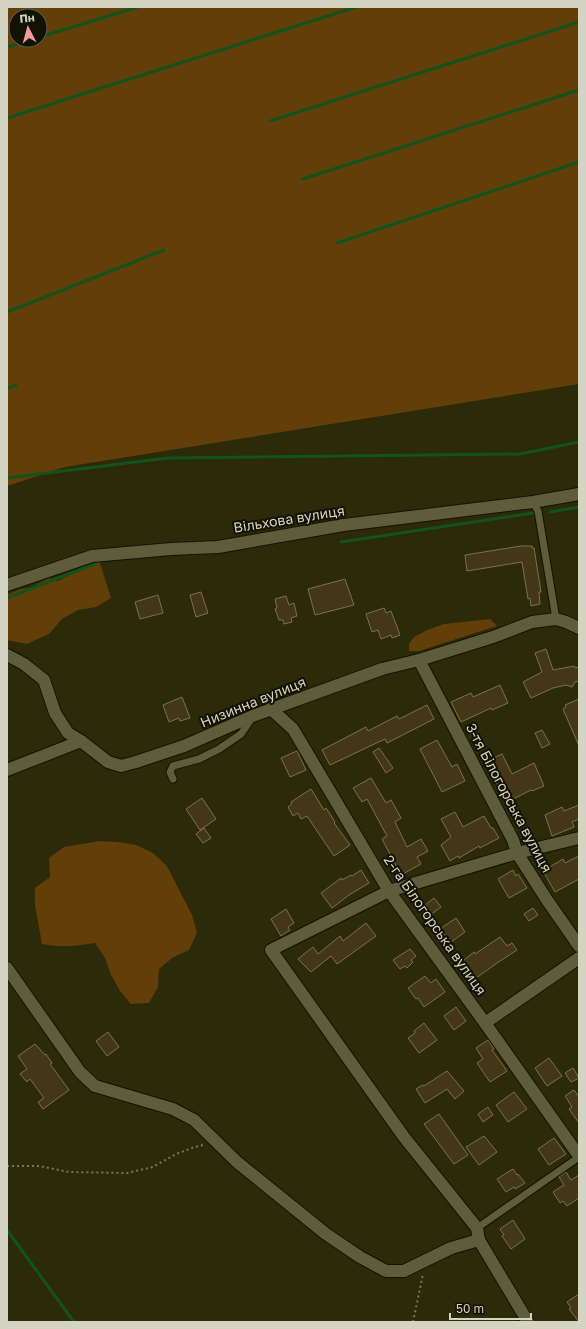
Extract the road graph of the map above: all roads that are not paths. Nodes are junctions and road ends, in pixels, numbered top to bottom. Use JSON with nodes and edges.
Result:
{"nodes":[{"id":1,"x":579,"y":494,"type":"edge"},
{"id":2,"x":533,"y":502,"type":"junction"},
{"id":3,"x":7,"y":585,"type":"edge"},
{"id":4,"x":556,"y":619,"type":"junction"},
{"id":5,"x":579,"y":628,"type":"edge"},
{"id":6,"x":7,"y":655,"type":"edge"},
{"id":7,"x":419,"y":660,"type":"junction"},
{"id":8,"x":271,"y":709,"type":"junction"},
{"id":9,"x":254,"y":715,"type":"junction"},
{"id":10,"x":81,"y":741,"type":"junction"},
{"id":11,"x":7,"y":770,"type":"edge"},
{"id":12,"x":172,"y":779,"type":"dead end"},
{"id":13,"x":579,"y":838,"type":"edge"},
{"id":14,"x":517,"y":853,"type":"junction"},
{"id":15,"x":389,"y":891,"type":"junction"},
{"id":16,"x":579,"y":946,"type":"edge"},
{"id":17,"x":579,"y":958,"type":"edge"},
{"id":18,"x":7,"y":968,"type":"edge"},
{"id":19,"x":485,"y":1022,"type":"junction"},
{"id":20,"x":579,"y":1156,"type":"edge"},
{"id":21,"x":477,"y":1228,"type":"junction"},
{"id":22,"x":479,"y":1240,"type":"junction"},
{"id":23,"x":528,"y":1322,"type":"edge"}],
"edges":[{"from":1,"to":2,"type":"street","name":"Вільхова вулиця"},
{"from":2,"to":3,"type":"street","name":"Вільхова вулиця"},
{"from":2,"to":4,"type":"lane"},
{"from":4,"to":5,"type":"street"},
{"from":4,"to":7,"type":"street","name":"Низинна вулиця"},
{"from":6,"to":10,"type":"street","name":"Низинна вулиця"},
{"from":7,"to":8,"type":"street","name":"Низинна вулиця"},
{"from":7,"to":14,"type":"street","name":"3-тя Білогорська вулиця"},
{"from":8,"to":9,"type":"street","name":"Низинна вулиця"},
{"from":8,"to":15,"type":"street","name":"2-га Білогорська вулиця"},
{"from":9,"to":10,"type":"street","name":"Низинна вулиця"},
{"from":9,"to":12,"type":"lane"},
{"from":10,"to":11,"type":"street"},
{"from":13,"to":14,"type":"street"},
{"from":14,"to":15,"type":"street"},
{"from":14,"to":16,"type":"street","name":"3-тя Білогорська вулиця"},
{"from":15,"to":19,"type":"street","name":"2-га Білогорська вулиця"},
{"from":15,"to":21,"type":"street"},
{"from":17,"to":19,"type":"street"},
{"from":18,"to":22,"type":"street"},
{"from":19,"to":20,"type":"street","name":"2-га Білогорська вулиця"},
{"from":20,"to":21,"type":"lane"},
{"from":21,"to":22,"type":"street"},
{"from":22,"to":23,"type":"street"}]}
